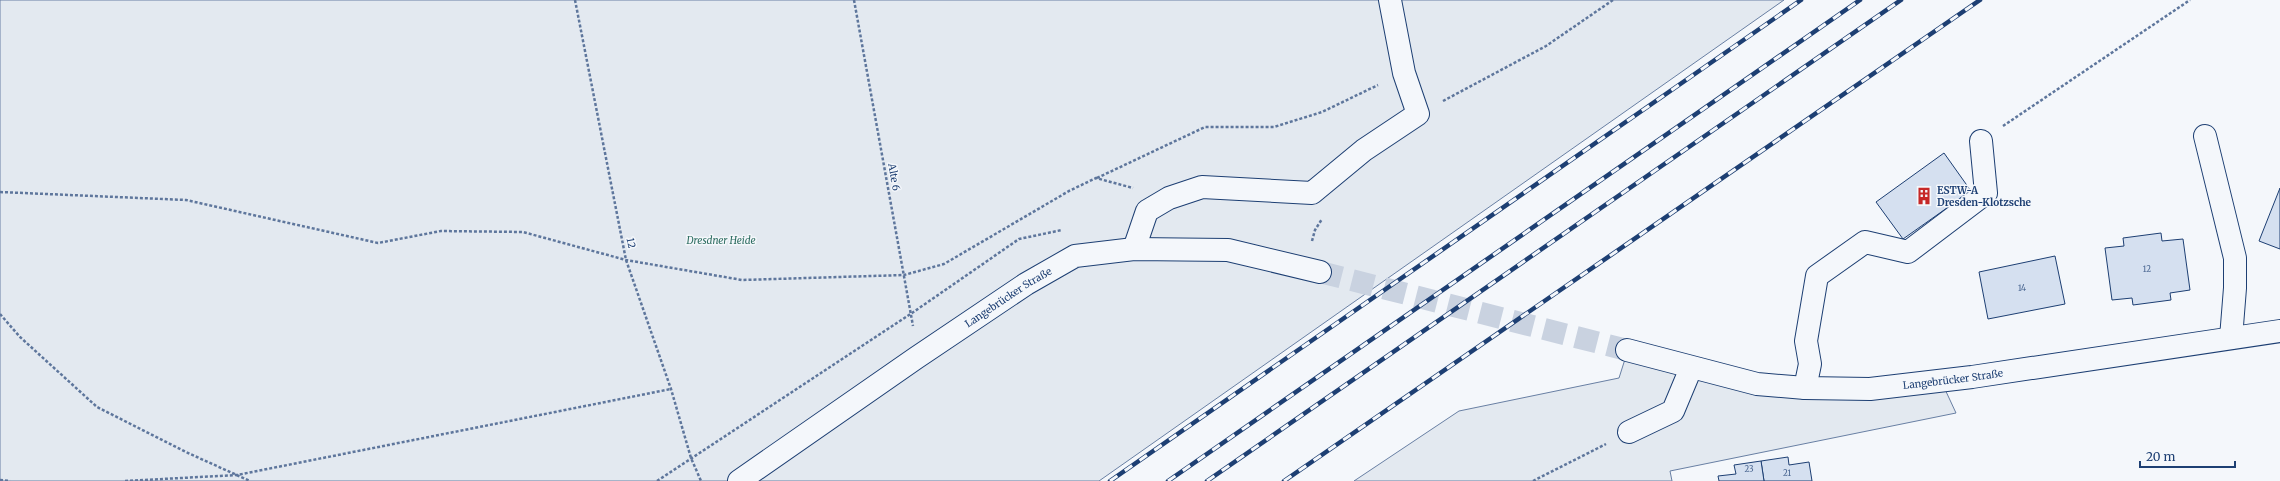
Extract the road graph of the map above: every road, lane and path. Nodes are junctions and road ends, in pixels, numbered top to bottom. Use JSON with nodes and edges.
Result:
{"nodes":[{"id":1,"x":575,"y":0,"type":"edge"},
{"id":2,"x":854,"y":0,"type":"edge"},
{"id":3,"x":1390,"y":0,"type":"edge"},
{"id":4,"x":1613,"y":0,"type":"edge"},
{"id":5,"x":2190,"y":0,"type":"edge"},
{"id":6,"x":1404,"y":73,"type":"junction"},
{"id":7,"x":1418,"y":114,"type":"junction"},
{"id":8,"x":2205,"y":136,"type":"dead end"},
{"id":9,"x":1981,"y":141,"type":"joint"},
{"id":10,"x":1096,"y":178,"type":"junction"},
{"id":11,"x":0,"y":192,"type":"edge"},
{"id":12,"x":1169,"y":198,"type":"junction"},
{"id":13,"x":1134,"y":249,"type":"junction"},
{"id":14,"x":626,"y":260,"type":"junction"},
{"id":15,"x":1320,"y":272,"type":"tunnel mouth"},
{"id":16,"x":904,"y":275,"type":"junction"},
{"id":17,"x":0,"y":314,"type":"edge"},
{"id":18,"x":2280,"y":330,"type":"edge"},
{"id":19,"x":2231,"y":338,"type":"junction"},
{"id":20,"x":1627,"y":350,"type":"tunnel mouth"},
{"id":21,"x":916,"y":358,"type":"junction"},
{"id":22,"x":1691,"y":368,"type":"junction"},
{"id":23,"x":1805,"y":388,"type":"junction"},
{"id":24,"x":671,"y":389,"type":"junction"},
{"id":25,"x":1629,"y":432,"type":"joint"},
{"id":26,"x":237,"y":475,"type":"junction"},
{"id":27,"x":0,"y":480,"type":"edge"},
{"id":28,"x":10,"y":481,"type":"edge"},
{"id":29,"x":125,"y":481,"type":"edge"},
{"id":30,"x":250,"y":481,"type":"edge"},
{"id":31,"x":701,"y":481,"type":"edge"},
{"id":32,"x":739,"y":481,"type":"edge"},
{"id":33,"x":1533,"y":481,"type":"edge"}],
"edges":[{"from":1,"to":14,"type":"path","name":"12"},
{"from":2,"to":16,"type":"path","name":"Alte 6"},
{"from":3,"to":6,"type":"main road"},
{"from":4,"to":7,"type":"path"},
{"from":5,"to":9,"type":"path"},
{"from":6,"to":7,"type":"main road"},
{"from":6,"to":10,"type":"path"},
{"from":7,"to":12,"type":"main road"},
{"from":8,"to":19,"type":"main road"},
{"from":9,"to":23,"type":"main road"},
{"from":10,"to":12,"type":"path"},
{"from":10,"to":16,"type":"path"},
{"from":11,"to":14,"type":"path"},
{"from":12,"to":13,"type":"main road"},
{"from":13,"to":15,"type":"main road","name":"Langebrücker Straße"},
{"from":13,"to":21,"type":"main road","name":"Langebrücker Straße"},
{"from":14,"to":16,"type":"path"},
{"from":14,"to":24,"type":"path","name":"12"},
{"from":16,"to":21,"type":"path","name":"Alte 6"},
{"from":17,"to":26,"type":"path"},
{"from":18,"to":19,"type":"main road","name":"Langebrücker Straße"},
{"from":19,"to":23,"type":"main road","name":"Langebrücker Straße"},
{"from":20,"to":22,"type":"main road","name":"Langebrücker Straße"},
{"from":21,"to":32,"type":"main road","name":"Langebrücker Straße"},
{"from":22,"to":23,"type":"main road","name":"Langebrücker Straße"},
{"from":22,"to":25,"type":"main road"},
{"from":24,"to":26,"type":"path"},
{"from":24,"to":31,"type":"path","name":"12"},
{"from":25,"to":33,"type":"path"},
{"from":26,"to":29,"type":"path"},
{"from":26,"to":30,"type":"path"},
{"from":27,"to":28,"type":"path"}]}
